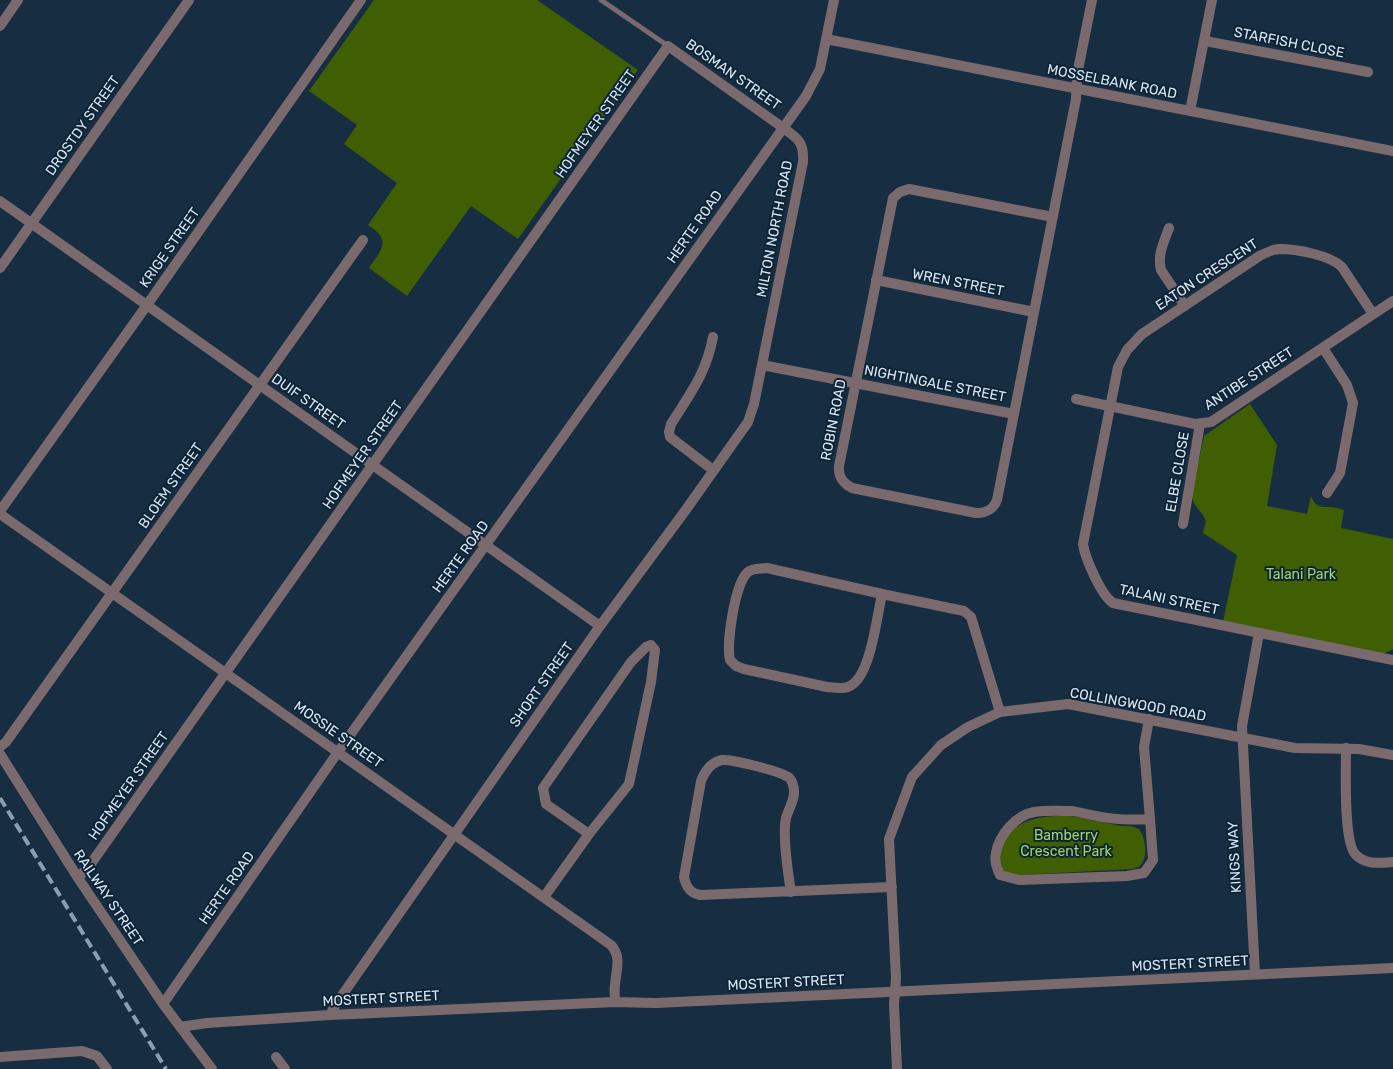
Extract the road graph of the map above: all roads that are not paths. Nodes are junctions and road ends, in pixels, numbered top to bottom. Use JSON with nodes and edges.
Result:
{"nodes":[{"id":1,"x":18,"y":0,"type":"edge"},
{"id":2,"x":189,"y":0,"type":"edge"},
{"id":3,"x":361,"y":0,"type":"edge"},
{"id":4,"x":601,"y":0,"type":"edge"},
{"id":5,"x":834,"y":0,"type":"edge"},
{"id":6,"x":1092,"y":0,"type":"edge"},
{"id":7,"x":1212,"y":0,"type":"edge"},
{"id":8,"x":0,"y":26,"type":"edge"},
{"id":9,"x":826,"y":40,"type":"junction"},
{"id":10,"x":1205,"y":41,"type":"junction"},
{"id":11,"x":668,"y":46,"type":"junction"},
{"id":12,"x":1368,"y":72,"type":"dead end"},
{"id":13,"x":1077,"y":89,"type":"junction"},
{"id":14,"x":1190,"y":111,"type":"junction"},
{"id":15,"x":782,"y":127,"type":"junction"},
{"id":16,"x":1393,"y":151,"type":"edge"},
{"id":17,"x":0,"y":201,"type":"edge"},
{"id":18,"x":1053,"y":217,"type":"junction"},
{"id":19,"x":32,"y":223,"type":"junction"},
{"id":20,"x":1169,"y":228,"type":"dead end"},
{"id":21,"x":363,"y":240,"type":"dead end"},
{"id":22,"x":0,"y":268,"type":"edge"},
{"id":23,"x":876,"y":280,"type":"junction"},
{"id":24,"x":1393,"y":301,"type":"edge"},
{"id":25,"x":147,"y":305,"type":"junction"},
{"id":26,"x":1185,"y":306,"type":"junction"},
{"id":27,"x":1034,"y":312,"type":"junction"},
{"id":28,"x":1373,"y":314,"type":"junction"},
{"id":29,"x":713,"y":337,"type":"dead end"},
{"id":30,"x":1323,"y":348,"type":"junction"},
{"id":31,"x":762,"y":365,"type":"junction"},
{"id":32,"x":856,"y":383,"type":"junction"},
{"id":33,"x":260,"y":385,"type":"junction"},
{"id":34,"x":1076,"y":399,"type":"dead end"},
{"id":35,"x":1110,"y":406,"type":"junction"},
{"id":36,"x":1014,"y":414,"type":"junction"},
{"id":37,"x":1200,"y":424,"type":"junction"},
{"id":38,"x":373,"y":465,"type":"junction"},
{"id":39,"x":713,"y":470,"type":"junction"},
{"id":40,"x":1327,"y":493,"type":"dead end"},
{"id":41,"x":0,"y":512,"type":"edge"},
{"id":42,"x":1183,"y":524,"type":"dead end"},
{"id":43,"x":487,"y":545,"type":"junction"},
{"id":44,"x":112,"y":593,"type":"junction"},
{"id":45,"x":882,"y":594,"type":"junction"},
{"id":46,"x":600,"y":626,"type":"junction"},
{"id":47,"x":1259,"y":633,"type":"junction"},
{"id":48,"x":1393,"y":660,"type":"edge"},
{"id":49,"x":226,"y":673,"type":"junction"},
{"id":50,"x":1000,"y":712,"type":"junction"},
{"id":51,"x":1149,"y":720,"type":"junction"},
{"id":52,"x":1242,"y":738,"type":"junction"},
{"id":53,"x":0,"y":747,"type":"edge"},
{"id":54,"x":1346,"y":748,"type":"junction"},
{"id":55,"x":338,"y":752,"type":"junction"},
{"id":56,"x":0,"y":754,"type":"edge"},
{"id":57,"x":1393,"y":755,"type":"edge"},
{"id":58,"x":1150,"y":819,"type":"junction"},
{"id":59,"x":455,"y":834,"type":"junction"},
{"id":60,"x":589,"y":834,"type":"junction"},
{"id":61,"x":1393,"y":862,"type":"edge"},
{"id":62,"x":78,"y":878,"type":"junction"},
{"id":63,"x":892,"y":887,"type":"junction"},
{"id":64,"x":791,"y":892,"type":"junction"},
{"id":65,"x":544,"y":897,"type":"junction"},
{"id":66,"x":1393,"y":968,"type":"edge"},
{"id":67,"x":1254,"y":974,"type":"junction"},
{"id":68,"x":895,"y":992,"type":"junction"},
{"id":69,"x":615,"y":1002,"type":"junction"},
{"id":70,"x":163,"y":1004,"type":"junction"},
{"id":71,"x":330,"y":1015,"type":"junction"},
{"id":72,"x":180,"y":1028,"type":"junction"},
{"id":73,"x":0,"y":1057,"type":"edge"},
{"id":74,"x":276,"y":1057,"type":"dead end"},
{"id":75,"x":104,"y":1065,"type":"edge"},
{"id":76,"x":212,"y":1069,"type":"edge"},
{"id":77,"x":285,"y":1069,"type":"edge"},
{"id":78,"x":897,"y":1069,"type":"edge"}],
"edges":[{"from":1,"to":8,"type":"street"},
{"from":2,"to":19,"type":"street","name":"DROSTDY STREET"},
{"from":3,"to":25,"type":"street","name":"KRIGE STREET"},
{"from":4,"to":11,"type":"lane"},
{"from":5,"to":9,"type":"street"},
{"from":6,"to":13,"type":"street","name":"ROBIN ROAD"},
{"from":7,"to":10,"type":"street"},
{"from":9,"to":13,"type":"street","name":"MOSSELBANK ROAD"},
{"from":9,"to":15,"type":"street"},
{"from":10,"to":12,"type":"street","name":"STARFISH CLOSE"},
{"from":10,"to":14,"type":"street"},
{"from":11,"to":15,"type":"street","name":"BOSMAN STREET"},
{"from":11,"to":38,"type":"street","name":"HOFMEYER STREET"},
{"from":13,"to":14,"type":"street","name":"MOSSELBANK ROAD"},
{"from":13,"to":18,"type":"street","name":"ROBIN ROAD"},
{"from":14,"to":16,"type":"street","name":"MOSSELBANK ROAD"},
{"from":15,"to":31,"type":"street","name":"MILTON NORTH ROAD"},
{"from":15,"to":43,"type":"street","name":"HERTE ROAD"},
{"from":17,"to":19,"type":"street","name":"DUIF STREET"},
{"from":18,"to":23,"type":"street","name":"ROBIN ROAD"},
{"from":18,"to":27,"type":"street","name":"ROBIN ROAD"},
{"from":19,"to":22,"type":"street","name":"DROSTDY STREET"},
{"from":19,"to":25,"type":"street","name":"DUIF STREET"},
{"from":20,"to":26,"type":"street"},
{"from":21,"to":33,"type":"street","name":"BLOEM STREET"},
{"from":23,"to":27,"type":"street","name":"WREN STREET"},
{"from":23,"to":32,"type":"street","name":"ROBIN ROAD"},
{"from":24,"to":28,"type":"street","name":"ANTIBE STREET"},
{"from":25,"to":33,"type":"street","name":"DUIF STREET"},
{"from":25,"to":41,"type":"street","name":"KRIGE STREET"},
{"from":26,"to":28,"type":"street","name":"EATON CRESCENT"},
{"from":26,"to":35,"type":"street","name":"EATON CRESCENT"},
{"from":27,"to":36,"type":"street","name":"ROBIN ROAD"},
{"from":28,"to":30,"type":"street","name":"ANTIBE STREET"},
{"from":29,"to":39,"type":"street"},
{"from":30,"to":37,"type":"street","name":"ANTIBE STREET"},
{"from":30,"to":40,"type":"street"},
{"from":31,"to":32,"type":"street","name":"NIGHTINGALE STREET"},
{"from":31,"to":39,"type":"street","name":"SHORT STREET"},
{"from":32,"to":36,"type":"street","name":"NIGHTINGALE STREET"},
{"from":32,"to":36,"type":"street","name":"ROBIN ROAD"},
{"from":33,"to":38,"type":"street","name":"DUIF STREET"},
{"from":33,"to":44,"type":"street","name":"BLOEM STREET"},
{"from":34,"to":35,"type":"street","name":"ANTIBE STREET"},
{"from":35,"to":37,"type":"street","name":"ANTIBE STREET"},
{"from":35,"to":47,"type":"street","name":"TALANI STREET"},
{"from":37,"to":42,"type":"street","name":"ELBE CLOSE"},
{"from":38,"to":43,"type":"street","name":"DUIF STREET"},
{"from":38,"to":49,"type":"street","name":"HOFMEYER STREET"},
{"from":39,"to":46,"type":"street","name":"SHORT STREET"},
{"from":41,"to":44,"type":"street","name":"MOSSIE STREET"},
{"from":43,"to":46,"type":"street","name":"DUIF STREET"},
{"from":43,"to":55,"type":"street","name":"HERTE ROAD"},
{"from":44,"to":49,"type":"street","name":"MOSSIE STREET"},
{"from":44,"to":53,"type":"street","name":"BLOEM STREET"},
{"from":45,"to":45,"type":"street"},
{"from":45,"to":50,"type":"street"},
{"from":46,"to":59,"type":"street","name":"SHORT STREET"},
{"from":47,"to":48,"type":"street","name":"TALANI STREET"},
{"from":47,"to":52,"type":"street","name":"KINGS WAY"},
{"from":49,"to":55,"type":"street","name":"MOSSIE STREET"},
{"from":49,"to":62,"type":"street","name":"HOFMEYER STREET"},
{"from":50,"to":51,"type":"street","name":"COLLINGWOOD ROAD"},
{"from":50,"to":63,"type":"street","name":"COLLINGWOOD ROAD"},
{"from":51,"to":52,"type":"street","name":"COLLINGWOOD ROAD"},
{"from":51,"to":58,"type":"street"},
{"from":52,"to":54,"type":"street","name":"COLLINGWOOD ROAD"},
{"from":52,"to":67,"type":"street","name":"KINGS WAY"},
{"from":54,"to":57,"type":"street","name":"COLLINGWOOD ROAD"},
{"from":54,"to":61,"type":"street"},
{"from":55,"to":59,"type":"street","name":"MOSSIE STREET"},
{"from":55,"to":70,"type":"street","name":"HERTE ROAD"},
{"from":56,"to":62,"type":"street","name":"RAILWAY STREET"},
{"from":58,"to":58,"type":"street"},
{"from":59,"to":65,"type":"street","name":"MOSSIE STREET"},
{"from":59,"to":71,"type":"street","name":"SHORT STREET"},
{"from":60,"to":60,"type":"street"},
{"from":60,"to":65,"type":"street"},
{"from":62,"to":70,"type":"street","name":"RAILWAY STREET"},
{"from":63,"to":64,"type":"street"},
{"from":63,"to":68,"type":"street","name":"COLLINGWOOD ROAD"},
{"from":64,"to":64,"type":"street"},
{"from":65,"to":69,"type":"street","name":"MOSSIE STREET"},
{"from":66,"to":67,"type":"street","name":"MOSTERT STREET"},
{"from":67,"to":68,"type":"street","name":"MOSTERT STREET"},
{"from":68,"to":69,"type":"street","name":"MOSTERT STREET"},
{"from":68,"to":78,"type":"street","name":"COLLINGWOOD ROAD"},
{"from":69,"to":71,"type":"street","name":"MOSTERT STREET"},
{"from":70,"to":72,"type":"street","name":"RAILWAY STREET"},
{"from":71,"to":72,"type":"street","name":"MOSTERT STREET"},
{"from":72,"to":76,"type":"street","name":"RAILWAY STREET"},
{"from":73,"to":75,"type":"street"},
{"from":74,"to":77,"type":"street"}]}
